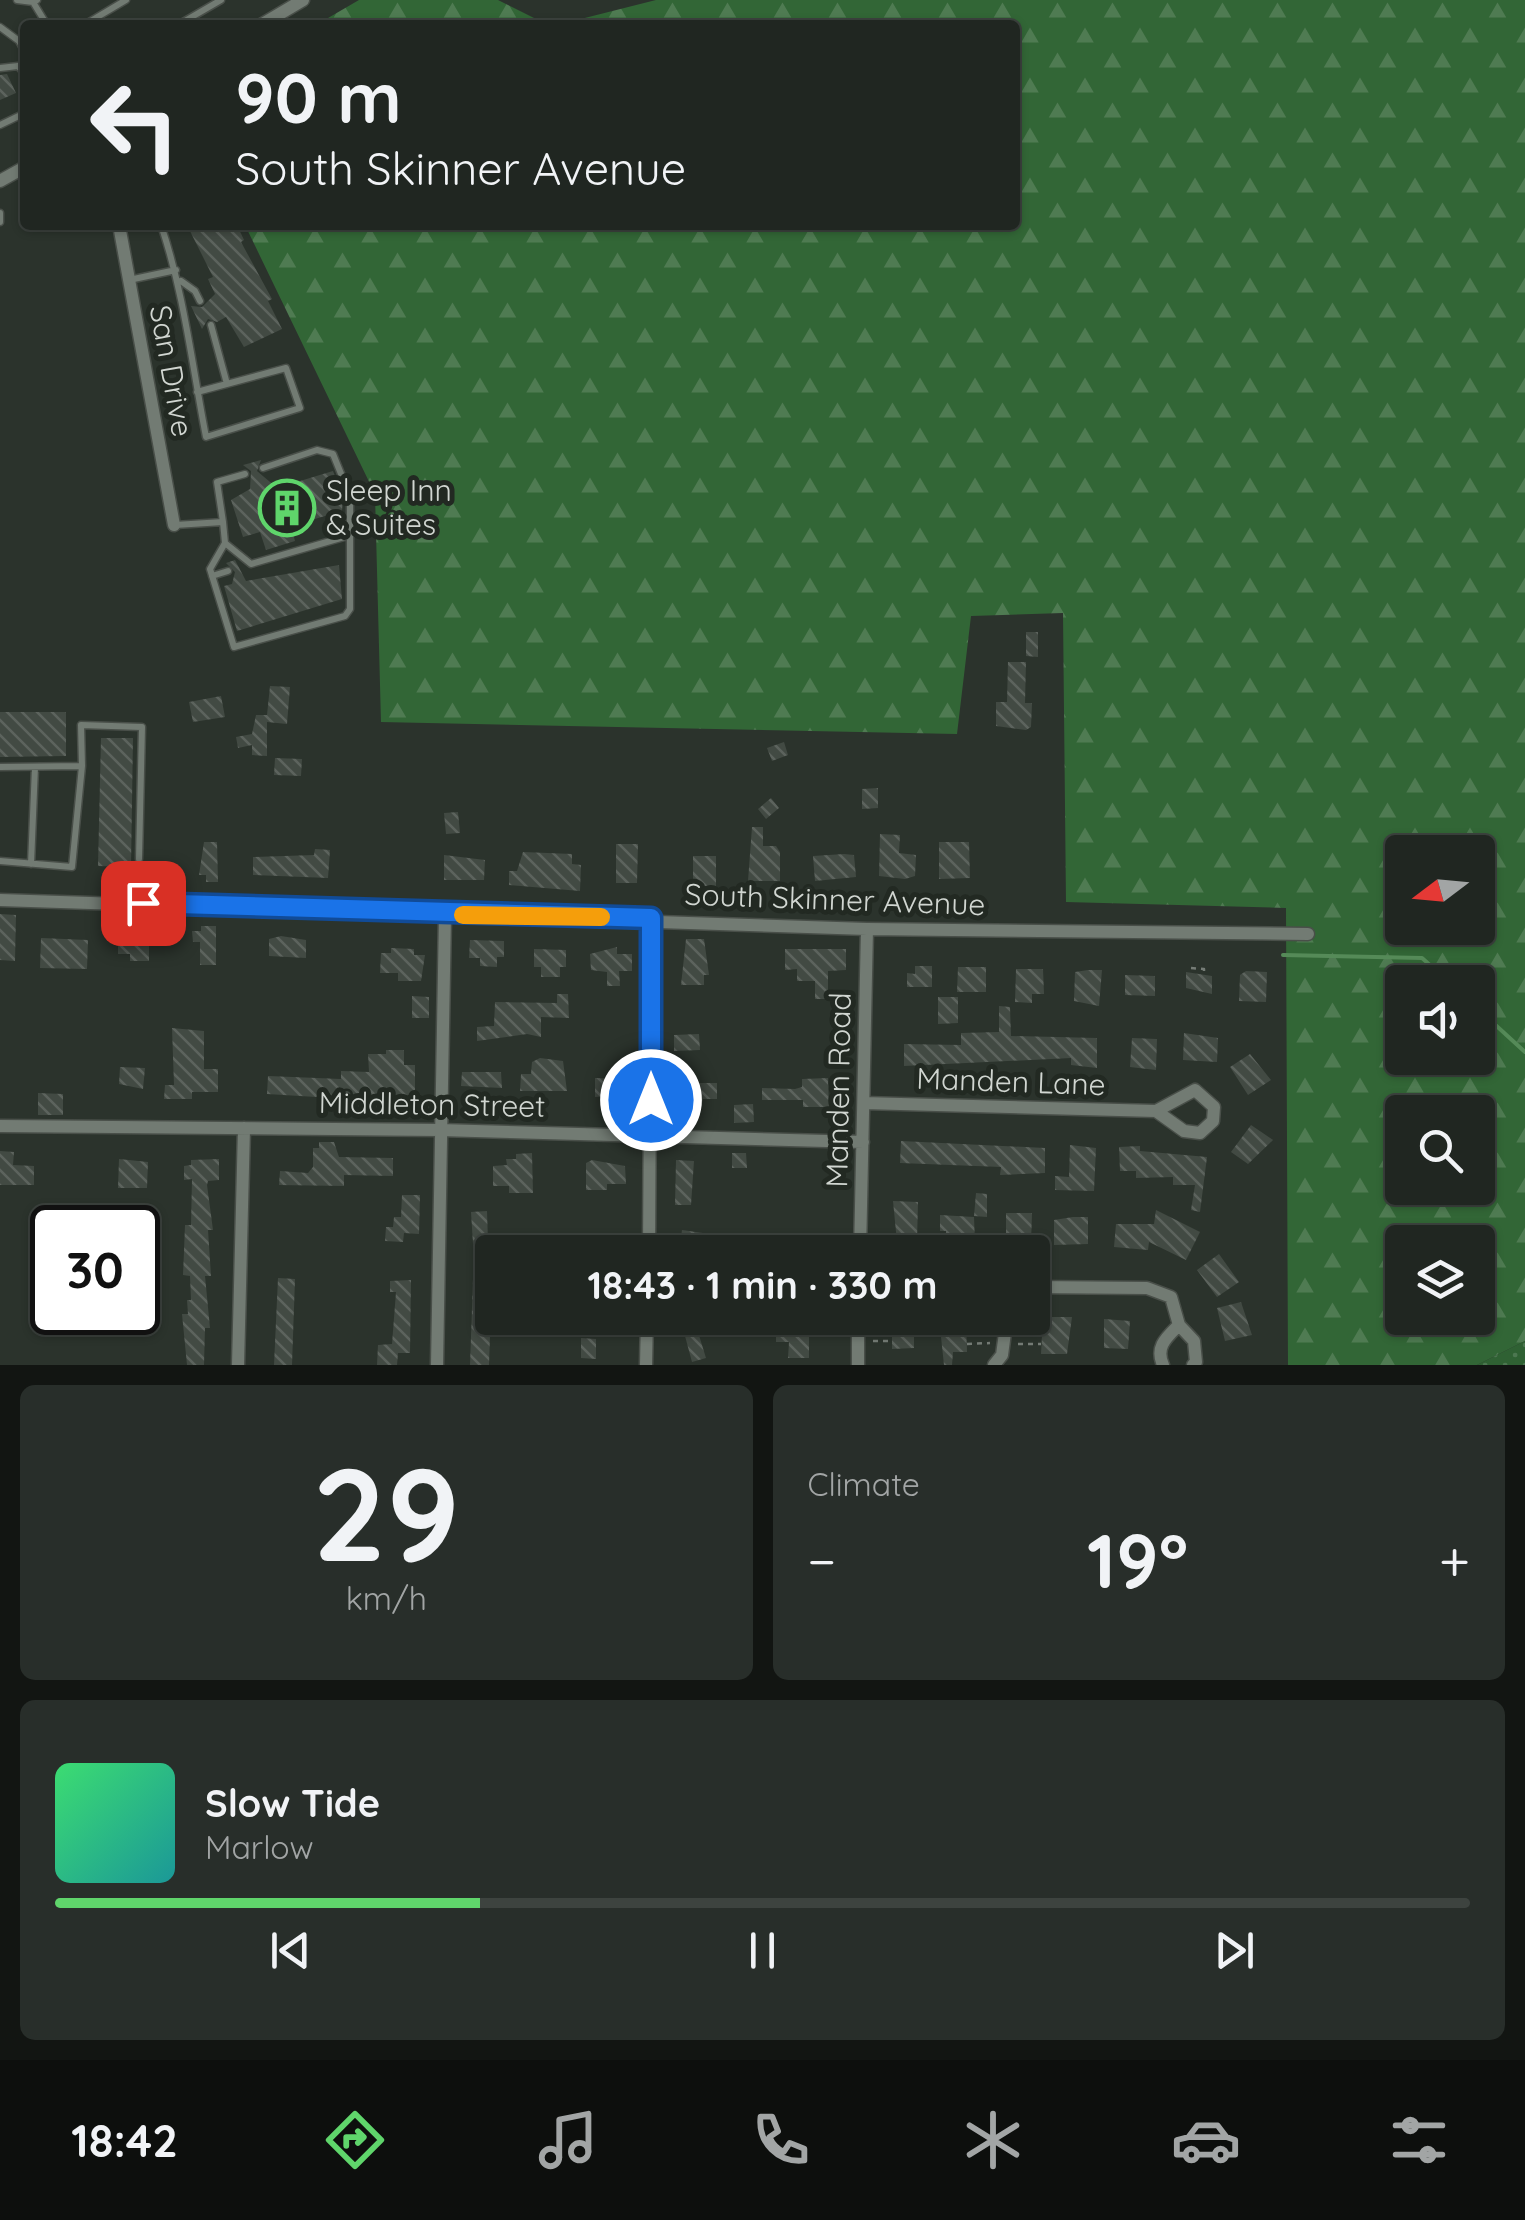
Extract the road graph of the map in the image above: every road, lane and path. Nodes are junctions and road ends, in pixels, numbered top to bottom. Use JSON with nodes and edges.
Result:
{"nodes":[{"id":1,"x":17,"y":0,"type":"edge"},
{"id":2,"x":126,"y":0,"type":"edge"},
{"id":3,"x":221,"y":0,"type":"edge"},
{"id":4,"x":303,"y":0,"type":"edge"},
{"id":5,"x":35,"y":1,"type":"edge"},
{"id":6,"x":92,"y":20,"type":"edge"},
{"id":7,"x":187,"y":20,"type":"edge"},
{"id":8,"x":269,"y":20,"type":"edge"},
{"id":9,"x":0,"y":27,"type":"edge"},
{"id":10,"x":20,"y":43,"type":"edge"},
{"id":11,"x":0,"y":213,"type":"edge"},
{"id":12,"x":0,"y":222,"type":"edge"},
{"id":13,"x":120,"y":230,"type":"edge"},
{"id":14,"x":163,"y":230,"type":"edge"},
{"id":15,"x":176,"y":270,"type":"junction"},
{"id":16,"x":129,"y":280,"type":"junction"},
{"id":17,"x":181,"y":281,"type":"junction"},
{"id":18,"x":200,"y":301,"type":"dead end"},
{"id":19,"x":211,"y":325,"type":"dead end"},
{"id":20,"x":226,"y":384,"type":"junction"},
{"id":21,"x":197,"y":392,"type":"junction"},
{"id":22,"x":263,"y":468,"type":"dead end"},
{"id":23,"x":245,"y":474,"type":"dead end"},
{"id":24,"x":223,"y":522,"type":"junction"},
{"id":25,"x":174,"y":525,"type":"joint"},
{"id":26,"x":351,"y":535,"type":"junction"},
{"id":27,"x":225,"y":542,"type":"junction"},
{"id":28,"x":251,"y":564,"type":"junction"},
{"id":29,"x":242,"y":566,"type":"dead end"},
{"id":30,"x":228,"y":571,"type":"dead end"},
{"id":31,"x":212,"y":576,"type":"junction"},
{"id":32,"x":82,"y":766,"type":"junction"},
{"id":33,"x":0,"y":767,"type":"edge"},
{"id":34,"x":34,"y":767,"type":"junction"},
{"id":35,"x":139,"y":860,"type":"dead end"},
{"id":36,"x":0,"y":862,"type":"edge"},
{"id":37,"x":31,"y":864,"type":"junction"},
{"id":38,"x":0,"y":900,"type":"edge"},
{"id":39,"x":445,"y":915,"type":"junction"},
{"id":40,"x":651,"y":918,"type":"junction"},
{"id":41,"x":867,"y":929,"type":"junction"},
{"id":42,"x":1308,"y":934,"type":"dead end"},
{"id":43,"x":1191,"y":968,"type":"dead end"},
{"id":44,"x":1204,"y":973,"type":"dead end"},
{"id":45,"x":864,"y":1103,"type":"junction"},
{"id":46,"x":1156,"y":1111,"type":"dead end"},
{"id":47,"x":0,"y":1126,"type":"edge"},
{"id":48,"x":244,"y":1128,"type":"junction"},
{"id":49,"x":440,"y":1130,"type":"junction"},
{"id":50,"x":651,"y":1134,"type":"junction"},
{"id":51,"x":863,"y":1142,"type":"junction"},
{"id":52,"x":649,"y":1235,"type":"edge"},
{"id":53,"x":860,"y":1235,"type":"edge"},
{"id":54,"x":1050,"y":1287,"type":"edge"},
{"id":55,"x":1178,"y":1326,"type":"junction"},
{"id":56,"x":647,"y":1335,"type":"edge"},
{"id":57,"x":858,"y":1335,"type":"edge"},
{"id":58,"x":858,"y":1341,"type":"junction"},
{"id":59,"x":892,"y":1341,"type":"dead end"},
{"id":60,"x":967,"y":1344,"type":"dead end"},
{"id":61,"x":1041,"y":1344,"type":"dead end"},
{"id":62,"x":1003,"y":1357,"type":"edge"},
{"id":63,"x":238,"y":1365,"type":"edge"},
{"id":64,"x":437,"y":1365,"type":"edge"},
{"id":65,"x":646,"y":1365,"type":"edge"},
{"id":66,"x":858,"y":1365,"type":"edge"},
{"id":67,"x":1163,"y":1365,"type":"edge"},
{"id":68,"x":1193,"y":1365,"type":"edge"}],
"edges":[{"from":1,"to":5,"type":"lane"},
{"from":2,"to":6,"type":"lane"},
{"from":3,"to":7,"type":"lane"},
{"from":4,"to":8,"type":"street"},
{"from":9,"to":10,"type":"lane"},
{"from":11,"to":12,"type":"lane"},
{"from":13,"to":16,"type":"street","name":"San Drive"},
{"from":14,"to":15,"type":"lane"},
{"from":15,"to":16,"type":"lane"},
{"from":15,"to":17,"type":"lane"},
{"from":16,"to":25,"type":"street","name":"San Drive"},
{"from":17,"to":18,"type":"lane"},
{"from":17,"to":21,"type":"lane"},
{"from":19,"to":20,"type":"lane"},
{"from":20,"to":21,"type":"lane"},
{"from":20,"to":21,"type":"lane"},
{"from":22,"to":26,"type":"lane"},
{"from":23,"to":24,"type":"lane"},
{"from":24,"to":25,"type":"lane"},
{"from":24,"to":27,"type":"lane"},
{"from":26,"to":28,"type":"lane"},
{"from":26,"to":31,"type":"lane"},
{"from":27,"to":28,"type":"lane"},
{"from":27,"to":31,"type":"lane"},
{"from":28,"to":29,"type":"lane"},
{"from":30,"to":31,"type":"lane"},
{"from":32,"to":34,"type":"lane"},
{"from":32,"to":35,"type":"lane"},
{"from":32,"to":37,"type":"lane"},
{"from":33,"to":34,"type":"lane"},
{"from":34,"to":37,"type":"lane"},
{"from":36,"to":37,"type":"lane"},
{"from":38,"to":39,"type":"street","name":"South Skinner Avenue"},
{"from":39,"to":40,"type":"street","name":"South Skinner Avenue"},
{"from":39,"to":49,"type":"street"},
{"from":40,"to":41,"type":"street","name":"South Skinner Avenue"},
{"from":40,"to":50,"type":"street"},
{"from":41,"to":42,"type":"street","name":"South Skinner Avenue"},
{"from":41,"to":45,"type":"street","name":"Manden Road"},
{"from":43,"to":44,"type":"path"},
{"from":45,"to":46,"type":"street","name":"Manden Lane"},
{"from":45,"to":51,"type":"street","name":"Manden Road"},
{"from":47,"to":48,"type":"street","name":"Middleton Street"},
{"from":48,"to":49,"type":"street","name":"Middleton Street"},
{"from":48,"to":63,"type":"street"},
{"from":49,"to":50,"type":"street","name":"Middleton Street"},
{"from":49,"to":64,"type":"street"},
{"from":50,"to":51,"type":"street","name":"Middleton Street"},
{"from":50,"to":52,"type":"street"},
{"from":51,"to":53,"type":"street","name":"Manden Road"},
{"from":54,"to":55,"type":"street"},
{"from":55,"to":67,"type":"street"},
{"from":55,"to":68,"type":"street"},
{"from":56,"to":65,"type":"street"},
{"from":57,"to":58,"type":"street"},
{"from":58,"to":59,"type":"path"},
{"from":58,"to":66,"type":"street"},
{"from":60,"to":62,"type":"path"},
{"from":61,"to":62,"type":"path"}]}
